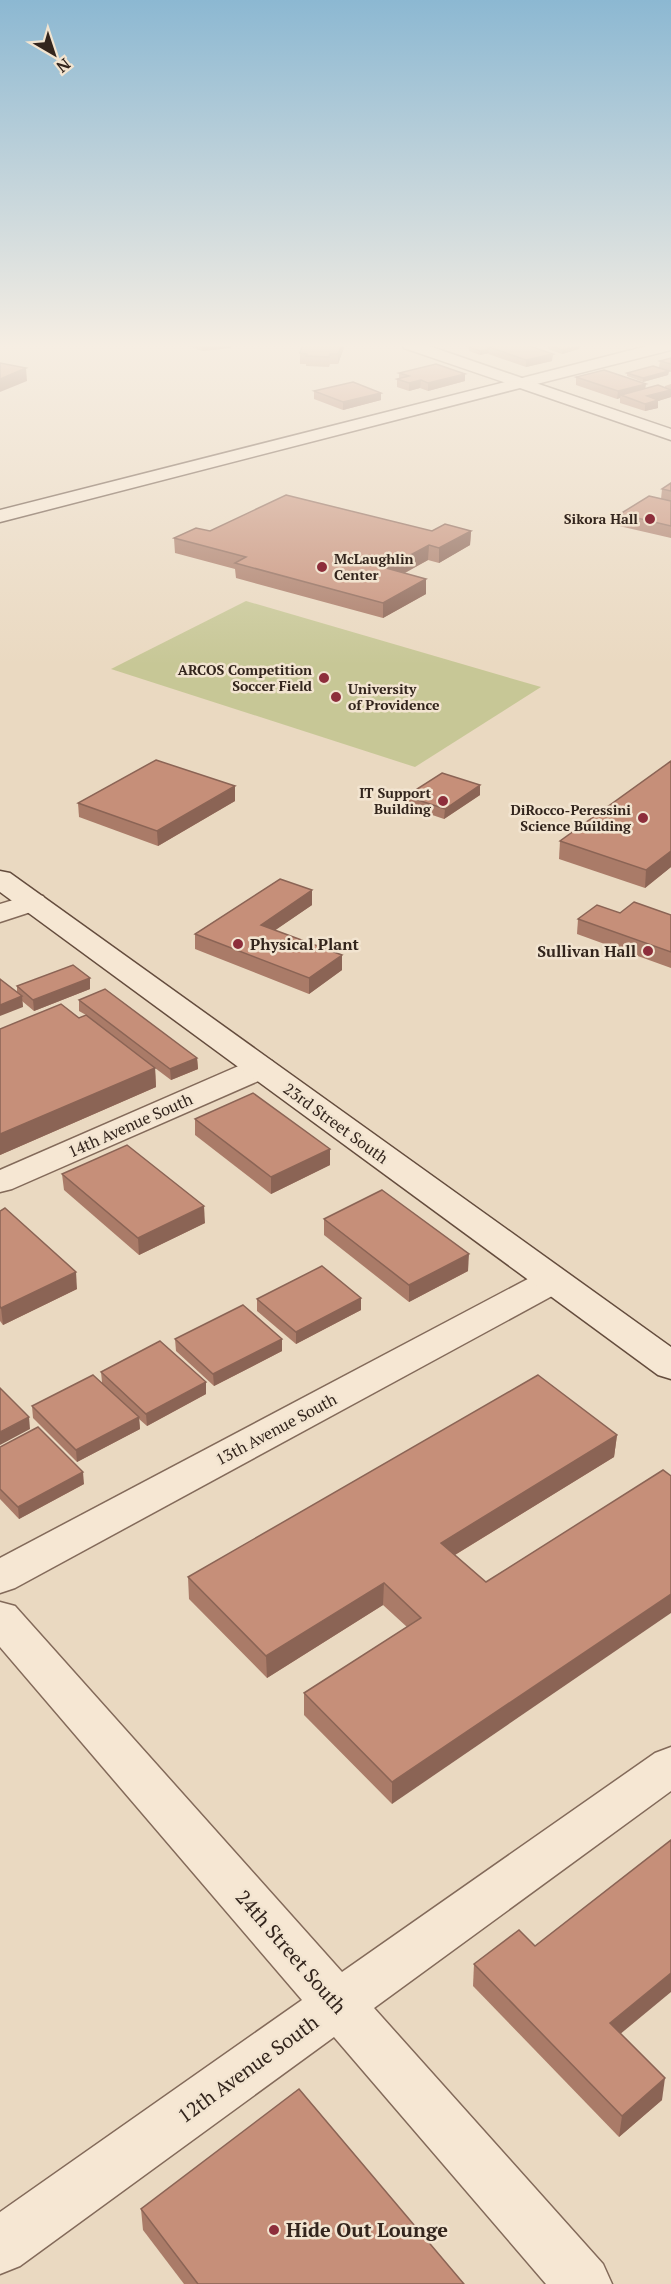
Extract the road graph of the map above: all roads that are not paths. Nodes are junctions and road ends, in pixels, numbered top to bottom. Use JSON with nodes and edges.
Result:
{"nodes":[{"id":1,"x":250,"y":452,"type":"edge"},
{"id":2,"x":0,"y":516,"type":"edge"},
{"id":3,"x":0,"y":879,"type":"edge"},
{"id":4,"x":33,"y":902,"type":"junction"},
{"id":5,"x":0,"y":914,"type":"edge"},
{"id":6,"x":261,"y":1068,"type":"junction"},
{"id":7,"x":0,"y":1182,"type":"edge"},
{"id":8,"x":552,"y":1281,"type":"junction"},
{"id":9,"x":671,"y":1366,"type":"edge"},
{"id":10,"x":0,"y":1577,"type":"edge"},
{"id":11,"x":0,"y":1618,"type":"edge"},
{"id":12,"x":671,"y":1766,"type":"edge"},
{"id":13,"x":337,"y":2005,"type":"junction"},
{"id":14,"x":0,"y":2246,"type":"edge"},
{"id":15,"x":583,"y":2284,"type":"edge"}],
"edges":[{"from":1,"to":2,"type":"street"},
{"from":3,"to":4,"type":"street","name":"23rd Street South"},
{"from":4,"to":5,"type":"street"},
{"from":4,"to":6,"type":"street","name":"23rd Street South"},
{"from":6,"to":7,"type":"street","name":"14th Avenue South"},
{"from":6,"to":8,"type":"street","name":"23rd Street South"},
{"from":8,"to":9,"type":"street","name":"23rd Street South"},
{"from":8,"to":10,"type":"street","name":"13th Avenue South"},
{"from":11,"to":13,"type":"street","name":"24th Street South"},
{"from":12,"to":13,"type":"street","name":"12th Avenue South"},
{"from":13,"to":14,"type":"street","name":"12th Avenue South"},
{"from":13,"to":15,"type":"street","name":"24th Street South"}]}
